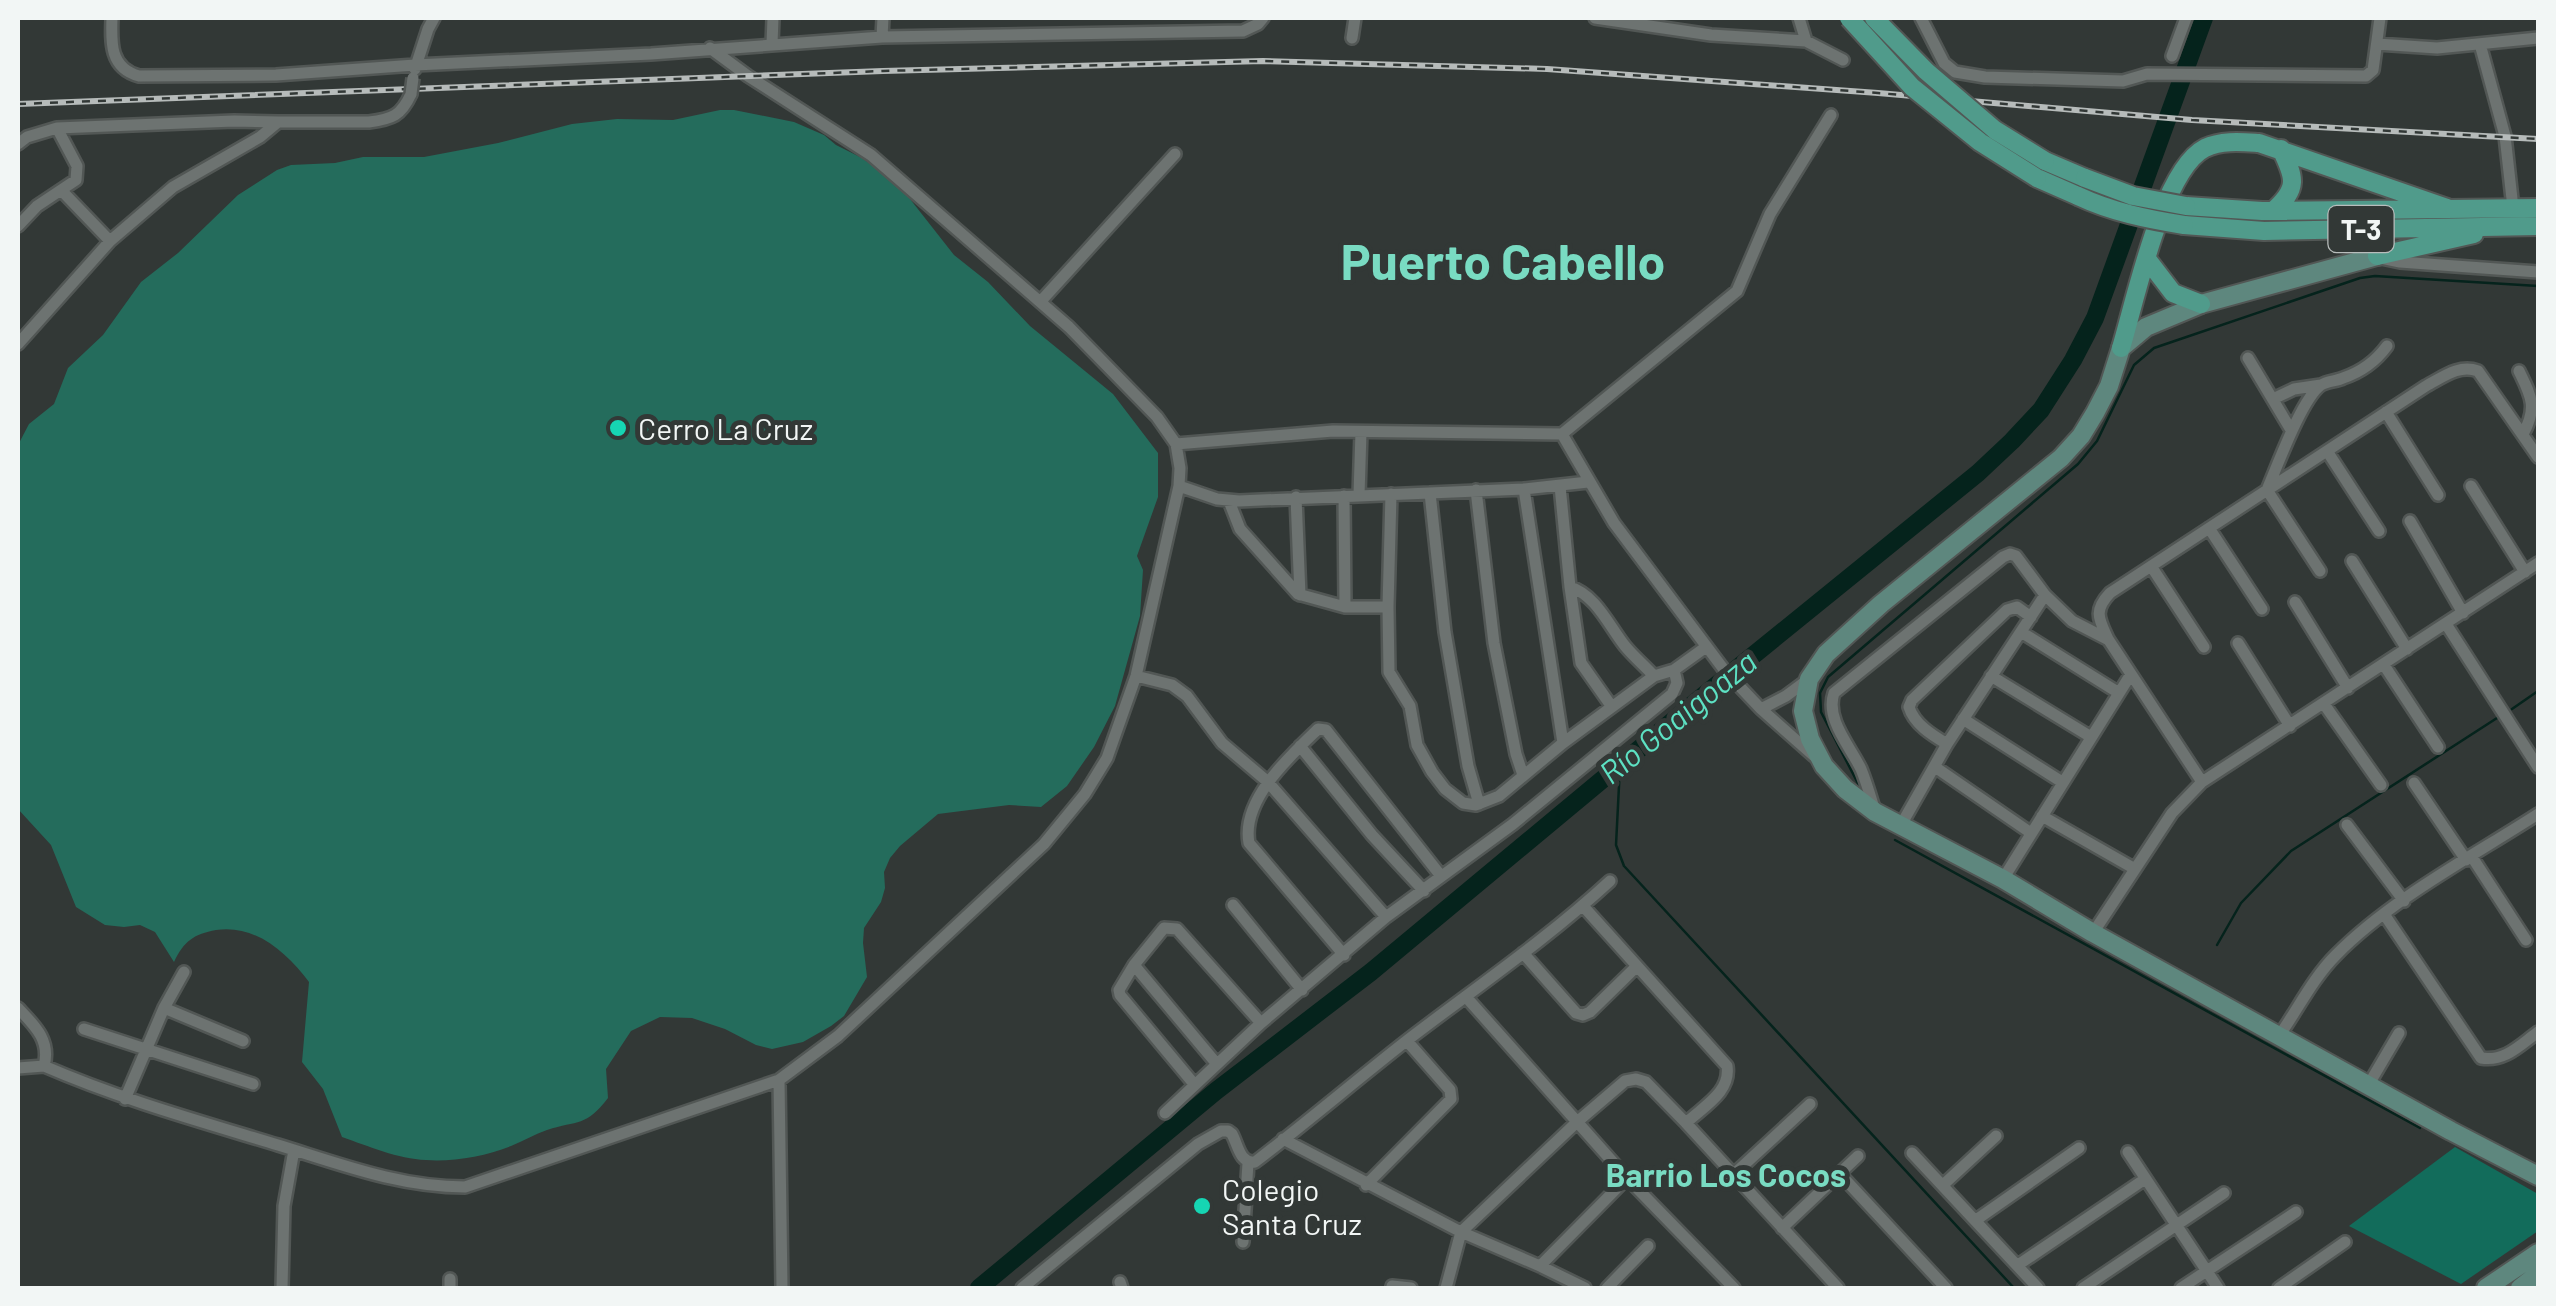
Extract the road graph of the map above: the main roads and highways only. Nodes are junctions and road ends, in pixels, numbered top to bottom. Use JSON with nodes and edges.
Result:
{"nodes":[{"id":1,"x":1850,"y":18,"type":"edge"},
{"id":2,"x":1874,"y":18,"type":"edge"},
{"id":3,"x":2280,"y":149,"type":"junction"},
{"id":4,"x":2041,"y":169,"type":"junction"},
{"id":5,"x":2447,"y":208,"type":"junction"},
{"id":6,"x":2538,"y":208,"type":"edge"},
{"id":7,"x":2273,"y":211,"type":"junction"},
{"id":8,"x":2185,"y":216,"type":"junction"},
{"id":9,"x":2514,"y":217,"type":"junction"},
{"id":10,"x":2538,"y":226,"type":"edge"},
{"id":11,"x":2362,"y":228,"type":"junction"},
{"id":12,"x":2377,"y":256,"type":"junction"},
{"id":13,"x":2147,"y":259,"type":"junction"},
{"id":14,"x":2201,"y":304,"type":"junction"},
{"id":15,"x":2122,"y":348,"type":"junction"},
{"id":16,"x":2538,"y":1176,"type":"edge"},
{"id":17,"x":2538,"y":1253,"type":"edge"},
{"id":18,"x":2524,"y":1282,"type":"edge"},
{"id":19,"x":2486,"y":1288,"type":"edge"}],
"edges":[{"from":1,"to":4,"type":"main road","number":"T-3","bridge":true},
{"from":2,"to":4,"type":"main road","number":"T-3","bridge":true},
{"from":3,"to":5,"type":"main road"},
{"from":3,"to":7,"type":"main road"},
{"from":3,"to":13,"type":"main road"},
{"from":4,"to":8,"type":"main road","number":"T-3","bridge":true},
{"from":4,"to":8,"type":"main road","number":"T-3","bridge":true},
{"from":5,"to":7,"type":"main road","number":"T-3"},
{"from":5,"to":9,"type":"main road","number":"T-3"},
{"from":6,"to":9,"type":"main road","number":"T-3"},
{"from":7,"to":8,"type":"main road","number":"T-3"},
{"from":8,"to":11,"type":"main road","number":"T-3"},
{"from":9,"to":10,"type":"main road","number":"T-3"},
{"from":9,"to":11,"type":"main road","number":"T-3"},
{"from":9,"to":12,"type":"main road"},
{"from":11,"to":12,"type":"main road"},
{"from":12,"to":14,"type":"main road"},
{"from":13,"to":14,"type":"main road"},
{"from":13,"to":15,"type":"main road"},
{"from":14,"to":15,"type":"main road"},
{"from":15,"to":16,"type":"main road"},
{"from":17,"to":18,"type":"main road"},
{"from":18,"to":19,"type":"main road"}]}
